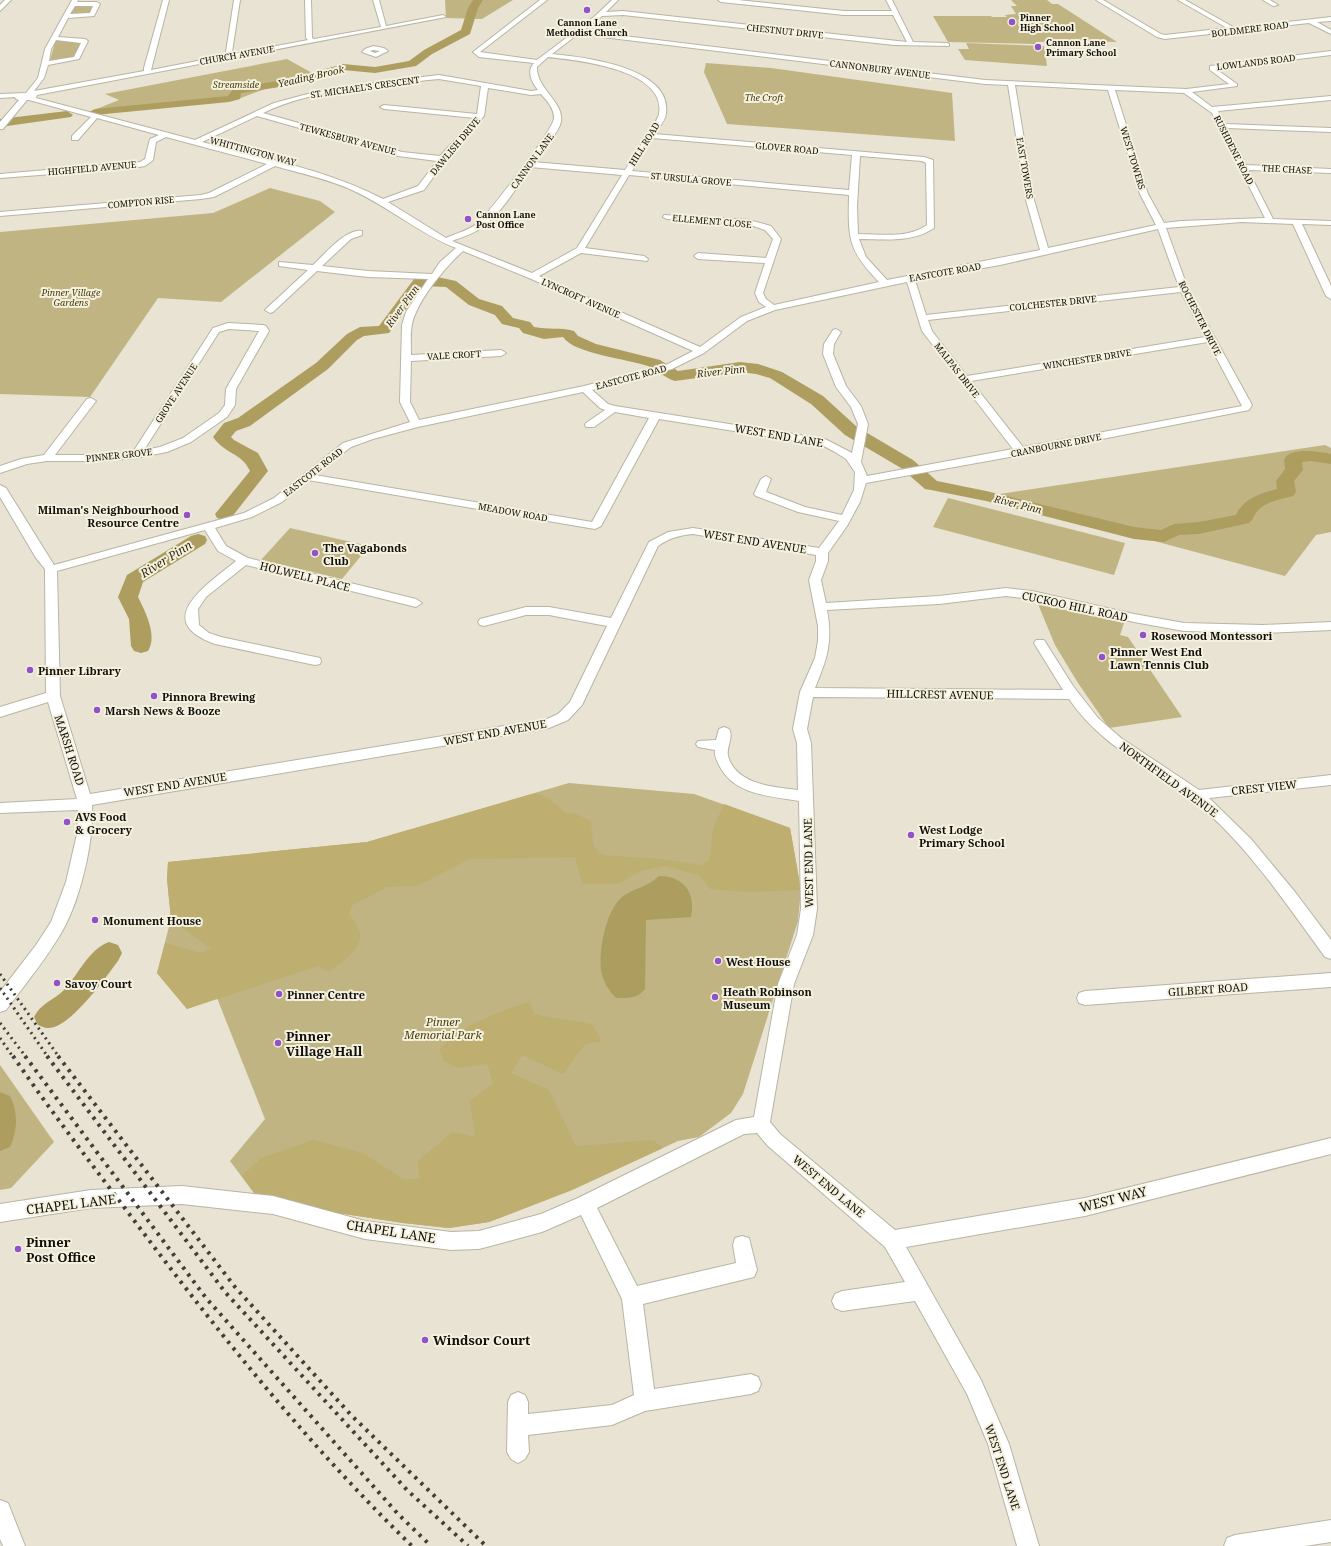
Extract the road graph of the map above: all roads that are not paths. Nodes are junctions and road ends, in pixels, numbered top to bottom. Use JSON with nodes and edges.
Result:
{"nodes":[{"id":1,"x":166,"y":0,"type":"edge"},
{"id":2,"x":237,"y":0,"type":"edge"},
{"id":3,"x":308,"y":0,"type":"edge"},
{"id":4,"x":376,"y":0,"type":"edge"},
{"id":5,"x":544,"y":0,"type":"edge"},
{"id":6,"x":616,"y":0,"type":"edge"},
{"id":7,"x":721,"y":0,"type":"edge"},
{"id":8,"x":888,"y":0,"type":"edge"},
{"id":9,"x":1099,"y":0,"type":"edge"},
{"id":10,"x":1181,"y":0,"type":"edge"},
{"id":11,"x":1266,"y":0,"type":"edge"},
{"id":12,"x":5,"y":2,"type":"edge"},
{"id":13,"x":74,"y":2,"type":"edge"},
{"id":14,"x":1275,"y":5,"type":"dead end"},
{"id":15,"x":0,"y":9,"type":"edge"},
{"id":16,"x":606,"y":9,"type":"junction"},
{"id":17,"x":896,"y":13,"type":"junction"},
{"id":18,"x":600,"y":14,"type":"junction"},
{"id":19,"x":622,"y":14,"type":"junction"},
{"id":20,"x":65,"y":16,"type":"junction"},
{"id":21,"x":443,"y":17,"type":"dead end"},
{"id":22,"x":1331,"y":19,"type":"edge"},
{"id":23,"x":1310,"y":22,"type":"junction"},
{"id":24,"x":384,"y":28,"type":"junction"},
{"id":25,"x":1235,"y":30,"type":"junction"},
{"id":26,"x":576,"y":32,"type":"junction"},
{"id":27,"x":1331,"y":32,"type":"edge"},
{"id":28,"x":351,"y":34,"type":"junction"},
{"id":29,"x":53,"y":38,"type":"junction"},
{"id":30,"x":312,"y":41,"type":"junction"},
{"id":31,"x":912,"y":44,"type":"junction"},
{"id":32,"x":367,"y":45,"type":"dead end"},
{"id":33,"x":947,"y":45,"type":"dead end"},
{"id":34,"x":1331,"y":53,"type":"edge"},
{"id":35,"x":546,"y":55,"type":"junction"},
{"id":36,"x":232,"y":56,"type":"junction"},
{"id":37,"x":538,"y":62,"type":"junction"},
{"id":38,"x":45,"y":64,"type":"junction"},
{"id":39,"x":148,"y":72,"type":"junction"},
{"id":40,"x":1011,"y":83,"type":"junction"},
{"id":41,"x":485,"y":85,"type":"junction"},
{"id":42,"x":1111,"y":87,"type":"junction"},
{"id":43,"x":1186,"y":91,"type":"junction"},
{"id":44,"x":543,"y":92,"type":"junction"},
{"id":45,"x":27,"y":95,"type":"junction"},
{"id":46,"x":0,"y":96,"type":"edge"},
{"id":47,"x":1331,"y":98,"type":"edge"},
{"id":48,"x":37,"y":101,"type":"junction"},
{"id":49,"x":18,"y":105,"type":"junction"},
{"id":50,"x":384,"y":107,"type":"dead end"},
{"id":51,"x":1211,"y":109,"type":"junction"},
{"id":52,"x":255,"y":113,"type":"junction"},
{"id":53,"x":95,"y":116,"type":"junction"},
{"id":54,"x":480,"y":116,"type":"junction"},
{"id":55,"x":120,"y":122,"type":"junction"},
{"id":56,"x":2,"y":125,"type":"edge"},
{"id":57,"x":1222,"y":126,"type":"junction"},
{"id":58,"x":1331,"y":130,"type":"edge"},
{"id":59,"x":166,"y":134,"type":"junction"},
{"id":60,"x":649,"y":136,"type":"junction"},
{"id":61,"x":75,"y":138,"type":"dead end"},
{"id":62,"x":204,"y":141,"type":"junction"},
{"id":63,"x":856,"y":154,"type":"junction"},
{"id":64,"x":442,"y":159,"type":"junction"},
{"id":65,"x":274,"y":163,"type":"junction"},
{"id":66,"x":528,"y":164,"type":"junction"},
{"id":67,"x":266,"y":167,"type":"junction"},
{"id":68,"x":1243,"y":167,"type":"junction"},
{"id":69,"x":1331,"y":171,"type":"edge"},
{"id":70,"x":626,"y":173,"type":"junction"},
{"id":71,"x":0,"y":176,"type":"edge"},
{"id":72,"x":370,"y":189,"type":"junction"},
{"id":73,"x":853,"y":193,"type":"junction"},
{"id":74,"x":394,"y":198,"type":"junction"},
{"id":75,"x":382,"y":202,"type":"junction"},
{"id":76,"x":406,"y":206,"type":"dead end"},
{"id":77,"x":0,"y":214,"type":"edge"},
{"id":78,"x":667,"y":217,"type":"dead end"},
{"id":79,"x":1270,"y":220,"type":"junction"},
{"id":80,"x":414,"y":222,"type":"junction"},
{"id":81,"x":1296,"y":222,"type":"junction"},
{"id":82,"x":1331,"y":223,"type":"edge"},
{"id":83,"x":1161,"y":226,"type":"junction"},
{"id":84,"x":476,"y":228,"type":"junction"},
{"id":85,"x":450,"y":229,"type":"dead end"},
{"id":86,"x":359,"y":233,"type":"dead end"},
{"id":87,"x":854,"y":236,"type":"junction"},
{"id":88,"x":446,"y":241,"type":"junction"},
{"id":89,"x":461,"y":248,"type":"junction"},
{"id":90,"x":580,"y":250,"type":"junction"},
{"id":91,"x":1045,"y":252,"type":"junction"},
{"id":92,"x":698,"y":256,"type":"dead end"},
{"id":93,"x":644,"y":259,"type":"dead end"},
{"id":94,"x":770,"y":261,"type":"junction"},
{"id":95,"x":282,"y":264,"type":"dead end"},
{"id":96,"x":317,"y":267,"type":"junction"},
{"id":97,"x":532,"y":276,"type":"junction"},
{"id":98,"x":910,"y":278,"type":"junction"},
{"id":99,"x":432,"y":281,"type":"junction"},
{"id":100,"x":885,"y":283,"type":"junction"},
{"id":101,"x":1184,"y":289,"type":"junction"},
{"id":102,"x":1330,"y":292,"type":"edge"},
{"id":103,"x":772,"y":308,"type":"junction"},
{"id":104,"x":270,"y":310,"type":"dead end"},
{"id":105,"x":922,"y":318,"type":"junction"},
{"id":106,"x":216,"y":330,"type":"joint"},
{"id":107,"x":836,"y":332,"type":"dead end"},
{"id":108,"x":1210,"y":340,"type":"junction"},
{"id":109,"x":701,"y":351,"type":"junction"},
{"id":110,"x":501,"y":352,"type":"dead end"},
{"id":111,"x":407,"y":358,"type":"junction"},
{"id":112,"x":964,"y":379,"type":"junction"},
{"id":113,"x":586,"y":389,"type":"junction"},
{"id":114,"x":91,"y":401,"type":"dead end"},
{"id":115,"x":1247,"y":405,"type":"joint"},
{"id":116,"x":613,"y":409,"type":"junction"},
{"id":117,"x":656,"y":415,"type":"junction"},
{"id":118,"x":416,"y":424,"type":"junction"},
{"id":119,"x":590,"y":425,"type":"dead end"},
{"id":120,"x":1022,"y":452,"type":"junction"},
{"id":121,"x":136,"y":455,"type":"junction"},
{"id":122,"x":47,"y":458,"type":"junction"},
{"id":123,"x":856,"y":462,"type":"junction"},
{"id":124,"x":0,"y":470,"type":"edge"},
{"id":125,"x":307,"y":477,"type":"junction"},
{"id":126,"x":766,"y":479,"type":"dead end"},
{"id":127,"x":863,"y":480,"type":"junction"},
{"id":128,"x":0,"y":488,"type":"edge"},
{"id":129,"x":846,"y":519,"type":"junction"},
{"id":130,"x":209,"y":527,"type":"junction"},
{"id":131,"x":822,"y":552,"type":"junction"},
{"id":132,"x":244,"y":561,"type":"junction"},
{"id":133,"x":51,"y":569,"type":"junction"},
{"id":134,"x":416,"y":603,"type":"dead end"},
{"id":135,"x":819,"y":607,"type":"junction"},
{"id":136,"x":484,"y":622,"type":"dead end"},
{"id":137,"x":614,"y":623,"type":"junction"},
{"id":138,"x":1331,"y":626,"type":"edge"},
{"id":139,"x":1040,"y":643,"type":"dead end"},
{"id":140,"x":315,"y":660,"type":"dead end"},
{"id":141,"x":807,"y":692,"type":"junction"},
{"id":142,"x":1073,"y":695,"type":"junction"},
{"id":143,"x":53,"y":696,"type":"junction"},
{"id":144,"x":0,"y":712,"type":"edge"},
{"id":145,"x":703,"y":744,"type":"dead end"},
{"id":146,"x":1331,"y":780,"type":"edge"},
{"id":147,"x":1197,"y":796,"type":"junction"},
{"id":148,"x":806,"y":797,"type":"junction"},
{"id":149,"x":85,"y":802,"type":"junction"},
{"id":150,"x":0,"y":808,"type":"edge"},
{"id":151,"x":1331,"y":952,"type":"edge"},
{"id":152,"x":1331,"y":980,"type":"edge"},
{"id":153,"x":1085,"y":998,"type":"dead end"},
{"id":154,"x":0,"y":1005,"type":"edge"},
{"id":155,"x":761,"y":1124,"type":"junction"},
{"id":156,"x":1331,"y":1146,"type":"edge"},
{"id":157,"x":585,"y":1204,"type":"junction"},
{"id":158,"x":0,"y":1213,"type":"edge"},
{"id":159,"x":892,"y":1240,"type":"junction"},
{"id":160,"x":742,"y":1245,"type":"dead end"},
{"id":161,"x":921,"y":1290,"type":"junction"},
{"id":162,"x":632,"y":1297,"type":"junction"},
{"id":163,"x":842,"y":1301,"type":"dead end"},
{"id":164,"x":751,"y":1384,"type":"dead end"},
{"id":165,"x":645,"y":1401,"type":"junction"},
{"id":166,"x":518,"y":1402,"type":"dead end"},
{"id":167,"x":518,"y":1426,"type":"junction"},
{"id":168,"x":518,"y":1452,"type":"dead end"},
{"id":169,"x":0,"y":1511,"type":"edge"},
{"id":170,"x":1331,"y":1531,"type":"edge"},
{"id":171,"x":14,"y":1546,"type":"edge"},
{"id":172,"x":1028,"y":1546,"type":"edge"},
{"id":173,"x":1235,"y":1546,"type":"edge"}],
"edges":[{"from":1,"to":39,"type":"street"},
{"from":2,"to":36,"type":"street"},
{"from":3,"to":30,"type":"street"},
{"from":4,"to":24,"type":"street"},
{"from":5,"to":37,"type":"street"},
{"from":6,"to":16,"type":"street"},
{"from":7,"to":17,"type":"street"},
{"from":8,"to":17,"type":"street"},
{"from":9,"to":25,"type":"street","name":"BOLDMERE ROAD"},
{"from":10,"to":25,"type":"street"},
{"from":11,"to":14,"type":"street"},
{"from":12,"to":15,"type":"street"},
{"from":13,"to":20,"type":"street"},
{"from":13,"to":20,"type":"street"},
{"from":16,"to":18,"type":"street"},
{"from":16,"to":19,"type":"street","name":"CHESTNUT DRIVE"},
{"from":17,"to":31,"type":"street"},
{"from":18,"to":19,"type":"street","name":"CHESTNUT DRIVE"},
{"from":18,"to":26,"type":"street"},
{"from":19,"to":31,"type":"street","name":"CHESTNUT DRIVE"},
{"from":20,"to":29,"type":"street"},
{"from":21,"to":24,"type":"street","name":"CHURCH AVENUE"},
{"from":22,"to":23,"type":"street","name":"BOLDMERE ROAD"},
{"from":23,"to":25,"type":"street","name":"BOLDMERE ROAD"},
{"from":23,"to":27,"type":"street"},
{"from":24,"to":28,"type":"street","name":"CHURCH AVENUE"},
{"from":26,"to":35,"type":"street"},
{"from":26,"to":40,"type":"street","name":"CANNONBURY AVENUE"},
{"from":28,"to":30,"type":"street","name":"CHURCH AVENUE"},
{"from":28,"to":32,"type":"street"},
{"from":29,"to":38,"type":"street"},
{"from":29,"to":38,"type":"street"},
{"from":30,"to":36,"type":"street","name":"CHURCH AVENUE"},
{"from":31,"to":33,"type":"street","name":"CHESTNUT DRIVE"},
{"from":34,"to":43,"type":"street","name":"LOWLANDS ROAD"},
{"from":35,"to":37,"type":"street"},
{"from":35,"to":60,"type":"street","name":"HILL ROAD"},
{"from":36,"to":39,"type":"street","name":"CHURCH AVENUE"},
{"from":37,"to":44,"type":"street","name":"CANNON LANE"},
{"from":38,"to":45,"type":"street"},
{"from":39,"to":45,"type":"street","name":"CHURCH AVENUE"},
{"from":40,"to":42,"type":"street","name":"CANNONBURY AVENUE"},
{"from":40,"to":91,"type":"street","name":"EAST TOWERS"},
{"from":41,"to":44,"type":"street","name":"ST. MICHAEL'S CRESCENT"},
{"from":41,"to":52,"type":"street","name":"ST. MICHAEL'S CRESCENT"},
{"from":41,"to":54,"type":"street","name":"DAWLISH DRIVE"},
{"from":42,"to":43,"type":"street","name":"CANNONBURY AVENUE"},
{"from":42,"to":83,"type":"street","name":"WEST TOWERS"},
{"from":43,"to":51,"type":"street","name":"RUSHDENE ROAD"},
{"from":44,"to":66,"type":"street","name":"CANNON LANE"},
{"from":45,"to":46,"type":"street"},
{"from":45,"to":48,"type":"street","name":"WHITTINGTON WAY"},
{"from":45,"to":49,"type":"street"},
{"from":47,"to":51,"type":"street"},
{"from":48,"to":49,"type":"street"},
{"from":48,"to":53,"type":"street","name":"WHITTINGTON WAY"},
{"from":49,"to":56,"type":"street"},
{"from":50,"to":54,"type":"street"},
{"from":51,"to":57,"type":"street","name":"RUSHDENE ROAD"},
{"from":52,"to":62,"type":"street","name":"ST. MICHAEL'S CRESCENT"},
{"from":52,"to":64,"type":"street","name":"TEWKESBURY AVENUE"},
{"from":53,"to":55,"type":"street","name":"WHITTINGTON WAY"},
{"from":53,"to":61,"type":"street"},
{"from":54,"to":64,"type":"street","name":"DAWLISH DRIVE"},
{"from":55,"to":59,"type":"street","name":"WHITTINGTON WAY"},
{"from":55,"to":62,"type":"street","name":"WHITTINGTON WAY"},
{"from":57,"to":58,"type":"street"},
{"from":57,"to":68,"type":"street","name":"RUSHDENE ROAD"},
{"from":59,"to":62,"type":"street","name":"WHITTINGTON WAY"},
{"from":59,"to":71,"type":"street","name":"HIGHFIELD AVENUE"},
{"from":60,"to":63,"type":"street","name":"GLOVER ROAD"},
{"from":60,"to":70,"type":"street","name":"HILL ROAD"},
{"from":62,"to":65,"type":"street","name":"WHITTINGTON WAY"},
{"from":62,"to":67,"type":"street","name":"WHITTINGTON WAY"},
{"from":62,"to":72,"type":"street","name":"WHITTINGTON WAY"},
{"from":63,"to":73,"type":"street"},
{"from":63,"to":87,"type":"street","name":"GLOVER ROAD"},
{"from":64,"to":74,"type":"street","name":"DAWLISH DRIVE"},
{"from":65,"to":67,"type":"street","name":"COMPTON RISE"},
{"from":65,"to":72,"type":"street","name":"WHITTINGTON WAY"},
{"from":66,"to":70,"type":"street","name":"ST URSULA GROVE"},
{"from":66,"to":84,"type":"street","name":"CANNON LANE"},
{"from":67,"to":77,"type":"street","name":"COMPTON RISE"},
{"from":67,"to":80,"type":"street","name":"WHITTINGTON WAY"},
{"from":68,"to":69,"type":"street","name":"THE CHASE"},
{"from":68,"to":79,"type":"street","name":"RUSHDENE ROAD"},
{"from":70,"to":73,"type":"street","name":"ST URSULA GROVE"},
{"from":70,"to":90,"type":"street","name":"HILL ROAD"},
{"from":72,"to":75,"type":"street","name":"WHITTINGTON WAY"},
{"from":73,"to":87,"type":"street"},
{"from":74,"to":75,"type":"street","name":"DAWLISH DRIVE"},
{"from":74,"to":76,"type":"street"},
{"from":75,"to":80,"type":"street","name":"WHITTINGTON WAY"},
{"from":78,"to":94,"type":"street","name":"ELLEMENT CLOSE"},
{"from":79,"to":81,"type":"street","name":"EASTCOTE ROAD"},
{"from":79,"to":83,"type":"street","name":"EASTCOTE ROAD"},
{"from":80,"to":88,"type":"street","name":"WHITTINGTON WAY"},
{"from":81,"to":82,"type":"street","name":"EASTCOTE ROAD"},
{"from":81,"to":102,"type":"street"},
{"from":83,"to":91,"type":"street","name":"EASTCOTE ROAD"},
{"from":83,"to":101,"type":"street","name":"ROCHESTER DRIVE"},
{"from":84,"to":85,"type":"street"},
{"from":84,"to":88,"type":"street","name":"CANNON LANE"},
{"from":86,"to":96,"type":"street"},
{"from":87,"to":100,"type":"street"},
{"from":88,"to":89,"type":"street","name":"WHITTINGTON WAY"},
{"from":89,"to":97,"type":"street","name":"LYNCROFT AVENUE"},
{"from":89,"to":99,"type":"street"},
{"from":90,"to":93,"type":"street"},
{"from":90,"to":97,"type":"street"},
{"from":91,"to":98,"type":"street","name":"EASTCOTE ROAD"},
{"from":92,"to":94,"type":"street"},
{"from":94,"to":103,"type":"street","name":"ELLEMENT CLOSE"},
{"from":95,"to":96,"type":"street"},
{"from":96,"to":99,"type":"street"},
{"from":96,"to":104,"type":"street"},
{"from":97,"to":109,"type":"street","name":"LYNCROFT AVENUE"},
{"from":98,"to":100,"type":"street","name":"EASTCOTE ROAD"},
{"from":98,"to":105,"type":"street","name":"MALPAS DRIVE"},
{"from":99,"to":111,"type":"street"},
{"from":100,"to":103,"type":"street","name":"EASTCOTE ROAD"},
{"from":101,"to":105,"type":"street","name":"COLCHESTER DRIVE"},
{"from":101,"to":108,"type":"street","name":"ROCHESTER DRIVE"},
{"from":103,"to":109,"type":"street","name":"EASTCOTE ROAD"},
{"from":105,"to":112,"type":"street","name":"MALPAS DRIVE"},
{"from":106,"to":121,"type":"street","name":"GROVE AVENUE"},
{"from":106,"to":121,"type":"street","name":"PINNER GROVE"},
{"from":107,"to":123,"type":"street"},
{"from":108,"to":112,"type":"street","name":"WINCHESTER DRIVE"},
{"from":108,"to":115,"type":"street","name":"ROCHESTER DRIVE"},
{"from":109,"to":113,"type":"street","name":"EASTCOTE ROAD"},
{"from":110,"to":111,"type":"street","name":"VALE CROFT"},
{"from":111,"to":118,"type":"street"},
{"from":112,"to":120,"type":"street","name":"MALPAS DRIVE"},
{"from":113,"to":116,"type":"street","name":"WEST END LANE"},
{"from":113,"to":118,"type":"street","name":"EASTCOTE ROAD"},
{"from":114,"to":122,"type":"street"},
{"from":115,"to":120,"type":"street","name":"CRANBOURNE DRIVE"},
{"from":116,"to":117,"type":"street","name":"WEST END LANE"},
{"from":116,"to":119,"type":"street"},
{"from":117,"to":123,"type":"street","name":"WEST END LANE"},
{"from":117,"to":125,"type":"street","name":"MEADOW ROAD"},
{"from":118,"to":125,"type":"street","name":"EASTCOTE ROAD"},
{"from":120,"to":127,"type":"street","name":"CRANBOURNE DRIVE"},
{"from":121,"to":122,"type":"street","name":"PINNER GROVE"},
{"from":122,"to":124,"type":"street","name":"PINNER GROVE"},
{"from":123,"to":127,"type":"street","name":"WEST END LANE"},
{"from":125,"to":130,"type":"street","name":"EASTCOTE ROAD"},
{"from":126,"to":129,"type":"street"},
{"from":127,"to":129,"type":"street","name":"WEST END LANE"},
{"from":128,"to":133,"type":"street"},
{"from":129,"to":131,"type":"street","name":"WEST END LANE"},
{"from":130,"to":132,"type":"street","name":"HOLWELL PLACE"},
{"from":130,"to":133,"type":"street","name":"EASTCOTE ROAD"},
{"from":131,"to":135,"type":"street","name":"WEST END LANE"},
{"from":131,"to":137,"type":"street","name":"WEST END AVENUE"},
{"from":132,"to":134,"type":"street","name":"HOLWELL PLACE"},
{"from":132,"to":140,"type":"street"},
{"from":133,"to":143,"type":"street","name":"MARSH ROAD"},
{"from":135,"to":138,"type":"street","name":"CUCKOO HILL ROAD"},
{"from":135,"to":141,"type":"street","name":"WEST END LANE"},
{"from":136,"to":137,"type":"street"},
{"from":137,"to":149,"type":"street","name":"WEST END AVENUE"},
{"from":139,"to":142,"type":"street","name":"NORTHFIELD AVENUE"},
{"from":141,"to":142,"type":"street","name":"HILLCREST AVENUE"},
{"from":141,"to":148,"type":"street","name":"WEST END LANE"},
{"from":142,"to":147,"type":"street","name":"NORTHFIELD AVENUE"},
{"from":143,"to":144,"type":"street"},
{"from":143,"to":149,"type":"street","name":"MARSH ROAD"},
{"from":145,"to":148,"type":"street"},
{"from":146,"to":147,"type":"street","name":"CREST VIEW"},
{"from":147,"to":151,"type":"street","name":"NORTHFIELD AVENUE"},
{"from":148,"to":155,"type":"street","name":"WEST END LANE"},
{"from":149,"to":150,"type":"street","name":"WEST END AVENUE"},
{"from":149,"to":154,"type":"street","name":"MARSH ROAD"},
{"from":152,"to":153,"type":"street","name":"GILBERT ROAD"},
{"from":155,"to":157,"type":"street","name":"CHAPEL LANE"},
{"from":155,"to":159,"type":"street","name":"WEST END LANE"},
{"from":156,"to":159,"type":"street","name":"WEST WAY"},
{"from":157,"to":158,"type":"street","name":"CHAPEL LANE"},
{"from":157,"to":162,"type":"street"},
{"from":159,"to":161,"type":"street","name":"WEST END LANE"},
{"from":160,"to":162,"type":"street"},
{"from":161,"to":163,"type":"street"},
{"from":161,"to":172,"type":"street","name":"WEST END LANE"},
{"from":162,"to":165,"type":"street"},
{"from":164,"to":165,"type":"street"},
{"from":165,"to":167,"type":"street"},
{"from":166,"to":167,"type":"street"},
{"from":167,"to":168,"type":"street"},
{"from":169,"to":171,"type":"street"},
{"from":170,"to":173,"type":"street"}]}
